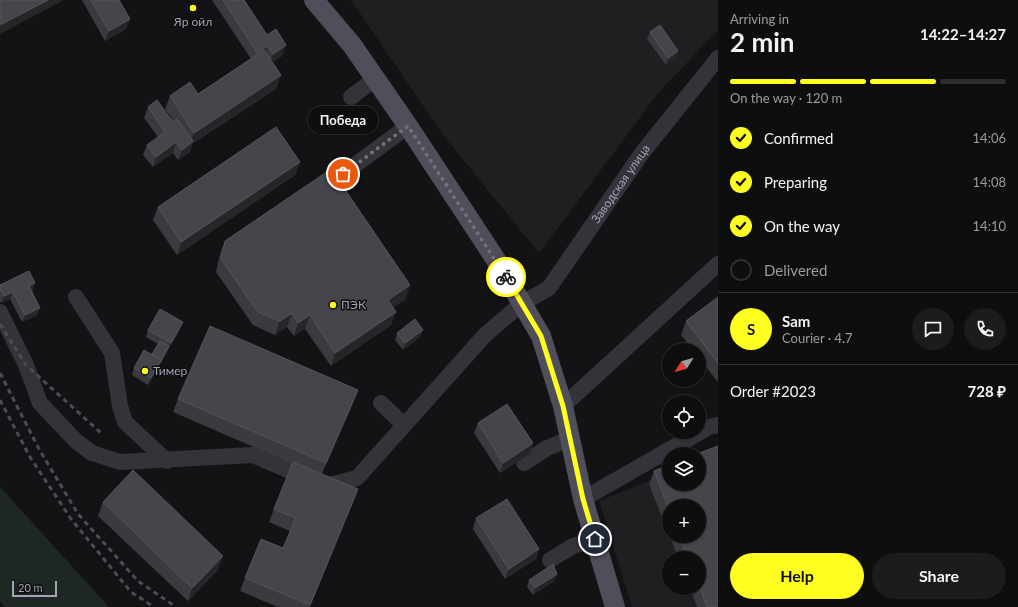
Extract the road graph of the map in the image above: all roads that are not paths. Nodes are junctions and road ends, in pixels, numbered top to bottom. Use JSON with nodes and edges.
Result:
{"nodes":[{"id":1,"x":314,"y":0,"type":"edge"},
{"id":2,"x":718,"y":58,"type":"edge"},
{"id":3,"x":375,"y":79,"type":"junction"},
{"id":4,"x":351,"y":97,"type":"dead end"},
{"id":5,"x":408,"y":126,"type":"junction"},
{"id":6,"x":343,"y":174,"type":"dead end"},
{"id":7,"x":718,"y":264,"type":"edge"},
{"id":8,"x":76,"y":297,"type":"dead end"},
{"id":9,"x":521,"y":304,"type":"junction"},
{"id":10,"x":0,"y":312,"type":"edge"},
{"id":11,"x":381,"y":403,"type":"dead end"},
{"id":12,"x":563,"y":406,"type":"junction"},
{"id":13,"x":404,"y":424,"type":"junction"},
{"id":14,"x":718,"y":424,"type":"edge"},
{"id":15,"x":570,"y":439,"type":"junction"},
{"id":16,"x":167,"y":460,"type":"junction"},
{"id":17,"x":524,"y":463,"type":"dead end"},
{"id":18,"x":583,"y":499,"type":"junction"},
{"id":19,"x":595,"y":539,"type":"junction"},
{"id":20,"x":550,"y":560,"type":"dead end"},
{"id":21,"x":616,"y":607,"type":"edge"}],
"edges":[{"from":1,"to":3,"type":"main road"},
{"from":2,"to":9,"type":"street","name":"Заводская улица"},
{"from":3,"to":4,"type":"street"},
{"from":3,"to":5,"type":"main road"},
{"from":5,"to":6,"type":"street"},
{"from":5,"to":9,"type":"main road"},
{"from":7,"to":12,"type":"street"},
{"from":8,"to":16,"type":"street"},
{"from":9,"to":12,"type":"main road"},
{"from":9,"to":13,"type":"street","name":"Заводская улица"},
{"from":10,"to":16,"type":"street","name":"Заводская улица"},
{"from":11,"to":13,"type":"street"},
{"from":12,"to":15,"type":"main road"},
{"from":13,"to":16,"type":"street","name":"Заводская улица"},
{"from":14,"to":18,"type":"street"},
{"from":15,"to":17,"type":"street"},
{"from":15,"to":18,"type":"main road"},
{"from":18,"to":19,"type":"main road"},
{"from":19,"to":20,"type":"street"},
{"from":19,"to":21,"type":"main road"}]}
